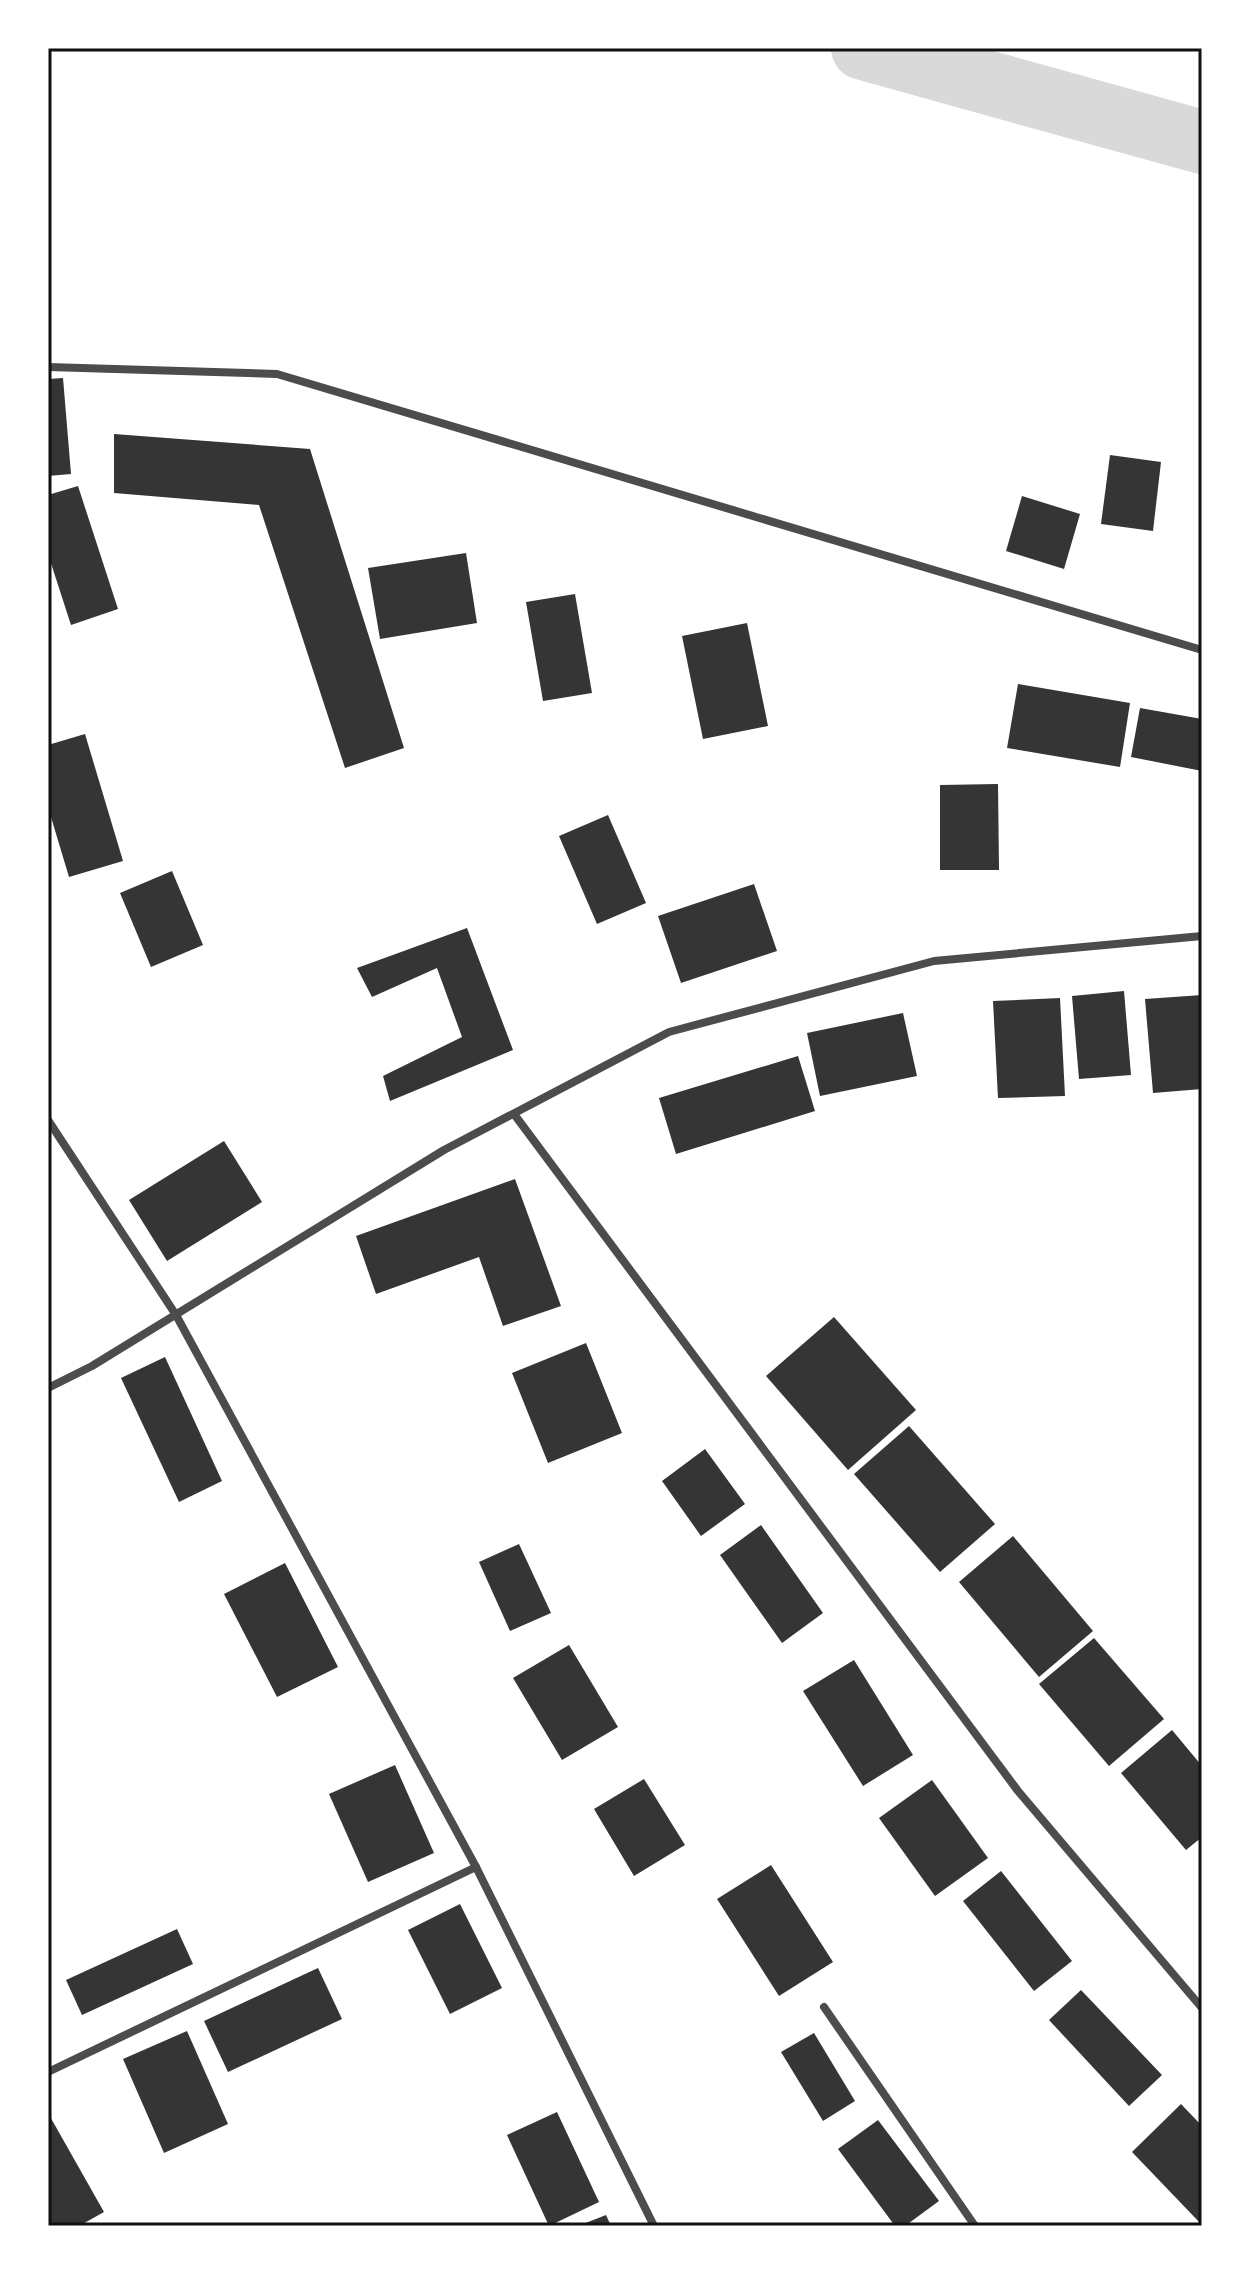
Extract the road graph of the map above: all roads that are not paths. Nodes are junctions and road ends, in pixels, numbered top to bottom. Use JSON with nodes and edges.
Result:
{"nodes":[{"id":1,"x":48,"y":367,"type":"edge"},
{"id":2,"x":1202,"y":650,"type":"edge"},
{"id":3,"x":1202,"y":936,"type":"edge"},
{"id":4,"x":514,"y":1114,"type":"junction"},
{"id":5,"x":48,"y":1120,"type":"edge"},
{"id":6,"x":176,"y":1315,"type":"junction"},
{"id":7,"x":48,"y":1388,"type":"edge"},
{"id":8,"x":476,"y":1867,"type":"junction"},
{"id":9,"x":824,"y":2007,"type":"dead end"},
{"id":10,"x":1202,"y":2008,"type":"edge"},
{"id":11,"x":48,"y":2072,"type":"edge"},
{"id":12,"x":654,"y":2226,"type":"edge"},
{"id":13,"x":975,"y":2226,"type":"edge"}],
"edges":[{"from":1,"to":2,"type":"street"},
{"from":3,"to":4,"type":"street"},
{"from":4,"to":6,"type":"street"},
{"from":4,"to":10,"type":"street"},
{"from":5,"to":6,"type":"street"},
{"from":6,"to":7,"type":"street"},
{"from":6,"to":8,"type":"street"},
{"from":8,"to":11,"type":"street"},
{"from":8,"to":12,"type":"street"},
{"from":9,"to":13,"type":"street"}]}
